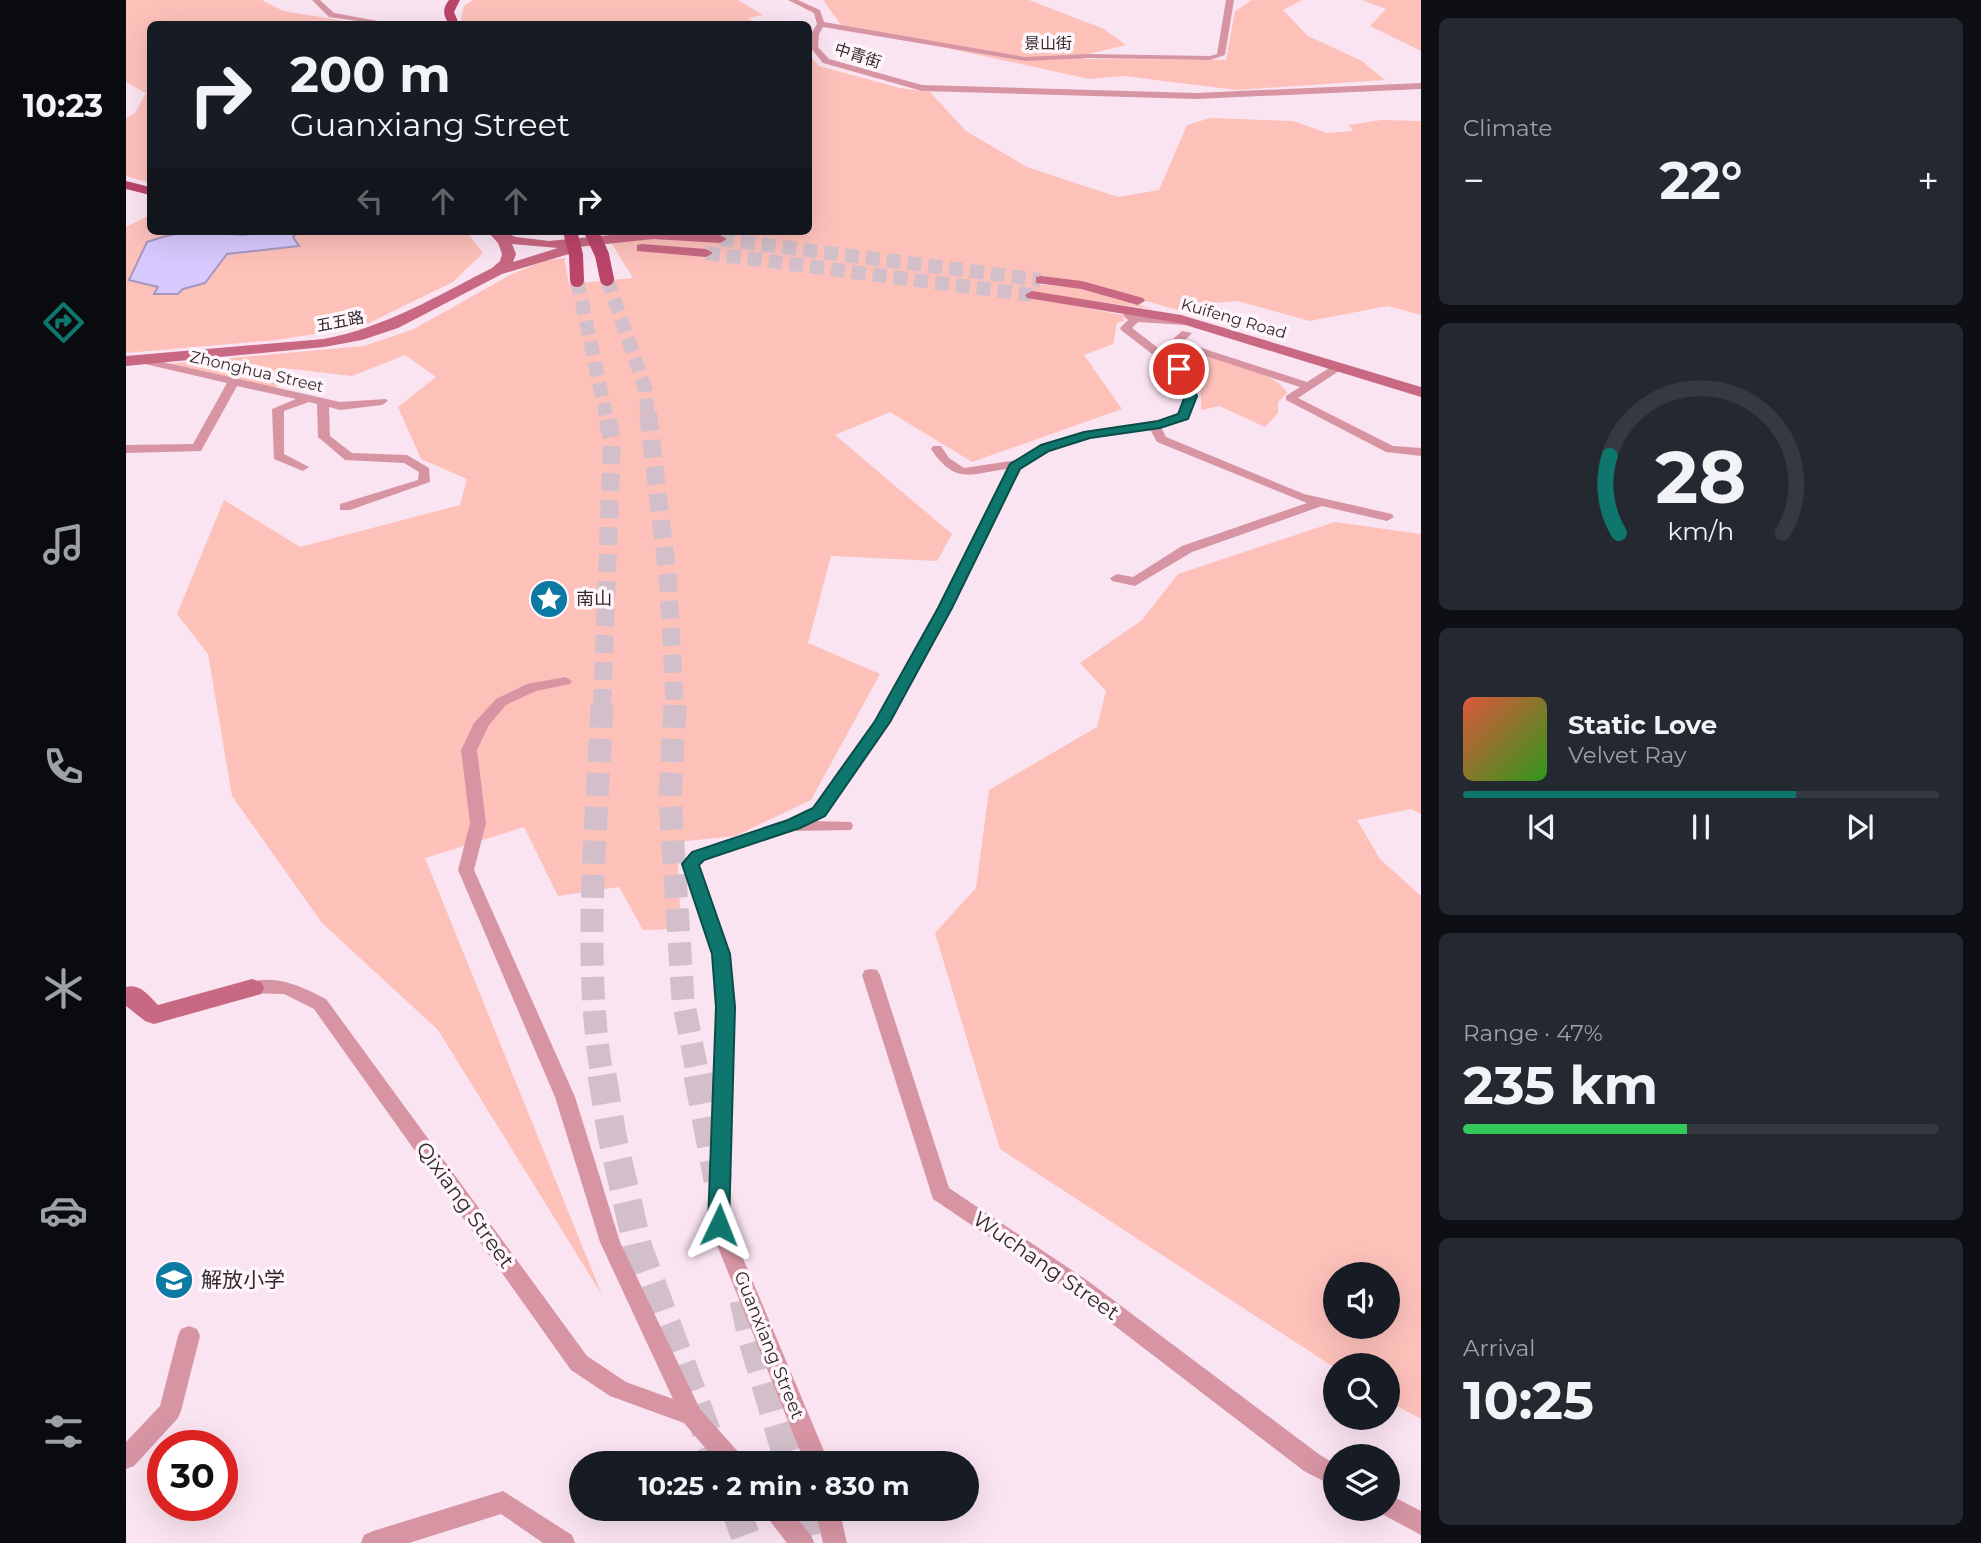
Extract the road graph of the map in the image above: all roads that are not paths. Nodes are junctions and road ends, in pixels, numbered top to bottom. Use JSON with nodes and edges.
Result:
{"nodes":[{"id":1,"x":316,"y":0,"type":"edge"},
{"id":2,"x":455,"y":0,"type":"edge"},
{"id":3,"x":792,"y":0,"type":"edge"},
{"id":4,"x":1230,"y":0,"type":"edge"},
{"id":5,"x":371,"y":21,"type":"edge"},
{"id":6,"x":452,"y":21,"type":"edge"},
{"id":7,"x":821,"y":24,"type":"junction"},
{"id":8,"x":1421,"y":86,"type":"edge"},
{"id":9,"x":126,"y":186,"type":"edge"},
{"id":10,"x":147,"y":190,"type":"edge"},
{"id":11,"x":126,"y":192,"type":"edge"},
{"id":12,"x":147,"y":196,"type":"edge"},
{"id":13,"x":593,"y":235,"type":"edge"},
{"id":14,"x":494,"y":236,"type":"edge"},
{"id":15,"x":720,"y":239,"type":"tunnel mouth"},
{"id":16,"x":565,"y":242,"type":"edge"},
{"id":17,"x":512,"y":251,"type":"junction"},
{"id":18,"x":706,"y":253,"type":"tunnel mouth"},
{"id":19,"x":494,"y":267,"type":"junction"},
{"id":20,"x":607,"y":279,"type":"tunnel mouth"},
{"id":21,"x":577,"y":280,"type":"tunnel mouth"},
{"id":22,"x":1041,"y":280,"type":"tunnel mouth"},
{"id":23,"x":1032,"y":295,"type":"tunnel mouth"},
{"id":24,"x":1128,"y":314,"type":"junction"},
{"id":25,"x":1191,"y":328,"type":"junction"},
{"id":26,"x":130,"y":358,"type":"edge"},
{"id":27,"x":1338,"y":367,"type":"junction"},
{"id":28,"x":233,"y":383,"type":"junction"},
{"id":29,"x":1308,"y":386,"type":"junction"},
{"id":30,"x":1421,"y":390,"type":"edge"},
{"id":31,"x":307,"y":399,"type":"junction"},
{"id":32,"x":382,"y":401,"type":"dead end"},
{"id":33,"x":323,"y":403,"type":"junction"},
{"id":34,"x":1154,"y":425,"type":"junction"},
{"id":35,"x":126,"y":449,"type":"edge"},
{"id":36,"x":937,"y":449,"type":"dead end"},
{"id":37,"x":1421,"y":452,"type":"edge"},
{"id":38,"x":1020,"y":463,"type":"junction"},
{"id":39,"x":303,"y":467,"type":"dead end"},
{"id":40,"x":1321,"y":502,"type":"junction"},
{"id":41,"x":345,"y":507,"type":"dead end"},
{"id":42,"x":1387,"y":517,"type":"dead end"},
{"id":43,"x":1117,"y":578,"type":"dead end"},
{"id":44,"x":565,"y":681,"type":"dead end"},
{"id":45,"x":845,"y":826,"type":"dead end"},
{"id":46,"x":783,"y":827,"type":"junction"},
{"id":47,"x":871,"y":975,"type":"dead end"},
{"id":48,"x":252,"y":988,"type":"joint"},
{"id":49,"x":128,"y":993,"type":"edge"},
{"id":50,"x":189,"y":1336,"type":"dead end"},
{"id":51,"x":692,"y":1416,"type":"junction"},
{"id":52,"x":723,"y":1451,"type":"edge"},
{"id":53,"x":812,"y":1451,"type":"edge"},
{"id":54,"x":126,"y":1458,"type":"edge"},
{"id":55,"x":1323,"y":1469,"type":"edge"},
{"id":56,"x":1400,"y":1512,"type":"edge"},
{"id":57,"x":783,"y":1521,"type":"edge"},
{"id":58,"x":830,"y":1521,"type":"edge"},
{"id":59,"x":1421,"y":1524,"type":"edge"},
{"id":60,"x":373,"y":1543,"type":"edge"},
{"id":61,"x":563,"y":1543,"type":"edge"},
{"id":62,"x":802,"y":1543,"type":"edge"},
{"id":63,"x":835,"y":1543,"type":"edge"}],
"edges":[{"from":1,"to":5,"type":"street"},
{"from":2,"to":6,"type":"main road"},
{"from":3,"to":7,"type":"street","name":"中青街"},
{"from":4,"to":7,"type":"street","name":"景山街"},
{"from":7,"to":8,"type":"street","name":"中青街"},
{"from":9,"to":10,"type":"main road"},
{"from":11,"to":12,"type":"main road"},
{"from":13,"to":20,"type":"main road","bridge":true},
{"from":14,"to":16,"type":"main road"},
{"from":14,"to":17,"type":"main road"},
{"from":14,"to":19,"type":"main road"},
{"from":15,"to":16,"type":"main road"},
{"from":16,"to":17,"type":"main road"},
{"from":16,"to":18,"type":"main road"},
{"from":16,"to":19,"type":"main road"},
{"from":16,"to":21,"type":"main road","bridge":true},
{"from":17,"to":19,"type":"main road","name":"五五路"},
{"from":19,"to":26,"type":"main road","name":"五五路"},
{"from":22,"to":30,"type":"main road","name":"Kuifeng Road"},
{"from":23,"to":24,"type":"main road","name":"Kuifeng Road"},
{"from":24,"to":25,"type":"main road","name":"Kuifeng Road"},
{"from":24,"to":34,"type":"street","name":"Guanxiang Street"},
{"from":25,"to":27,"type":"main road","name":"Kuifeng Road"},
{"from":25,"to":29,"type":"street"},
{"from":26,"to":28,"type":"street","name":"Zhonghua Street"},
{"from":27,"to":29,"type":"street"},
{"from":27,"to":30,"type":"main road","name":"Kuifeng Road"},
{"from":28,"to":31,"type":"street","name":"Zhonghua Street"},
{"from":28,"to":35,"type":"street"},
{"from":29,"to":37,"type":"street"},
{"from":31,"to":33,"type":"street","name":"Zhonghua Street"},
{"from":31,"to":39,"type":"street"},
{"from":32,"to":33,"type":"street","name":"Zhonghua Street"},
{"from":33,"to":41,"type":"street"},
{"from":34,"to":38,"type":"street","name":"Guanxiang Street"},
{"from":34,"to":40,"type":"street"},
{"from":36,"to":38,"type":"street"},
{"from":38,"to":46,"type":"street","name":"Guanxiang Street"},
{"from":40,"to":42,"type":"street"},
{"from":40,"to":43,"type":"street"},
{"from":44,"to":51,"type":"street"},
{"from":45,"to":46,"type":"street"},
{"from":46,"to":53,"type":"street","name":"Guanxiang Street"},
{"from":47,"to":55,"type":"street","name":"Wuchang Street"},
{"from":48,"to":49,"type":"main road"},
{"from":48,"to":51,"type":"street","name":"Qixiang Street"},
{"from":50,"to":54,"type":"street"},
{"from":51,"to":52,"type":"street"},
{"from":56,"to":59,"type":"street"},
{"from":57,"to":62,"type":"street"},
{"from":58,"to":63,"type":"street"},
{"from":60,"to":61,"type":"street"}]}
